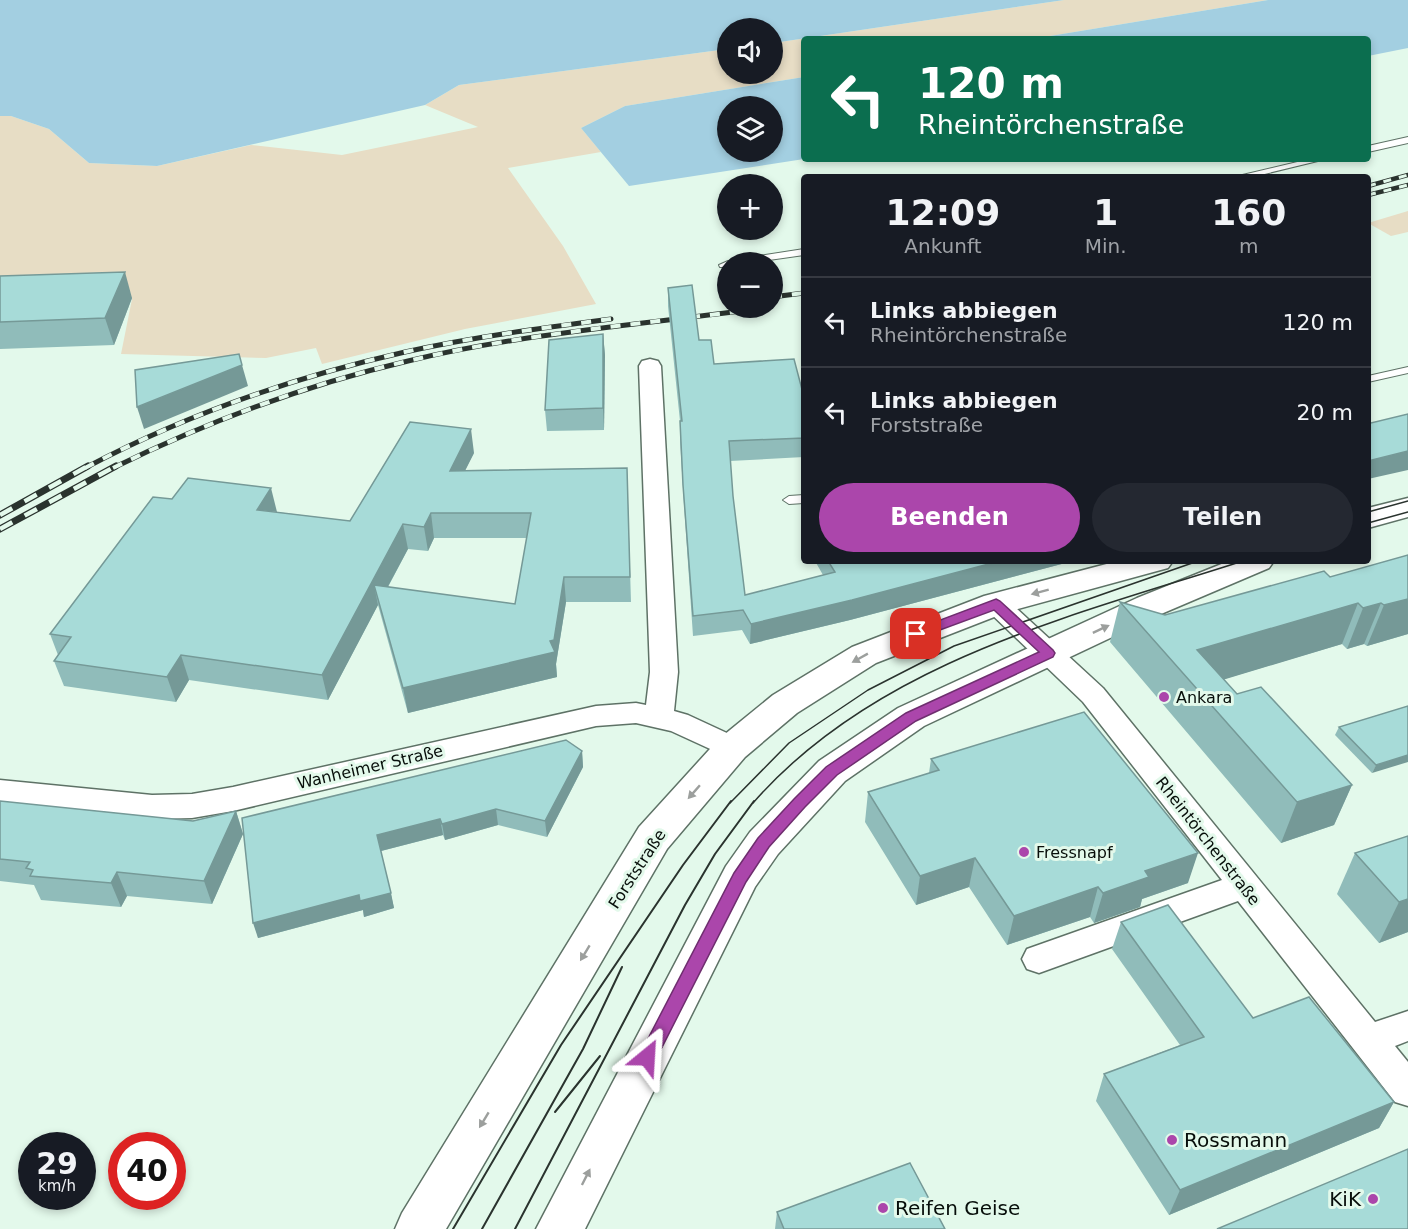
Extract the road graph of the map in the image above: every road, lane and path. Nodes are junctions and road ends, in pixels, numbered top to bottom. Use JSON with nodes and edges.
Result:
{"nodes":[{"id":1,"x":1408,"y":140,"type":"edge"},
{"id":2,"x":1371,"y":148,"type":"edge"},
{"id":3,"x":1308,"y":162,"type":"edge"},
{"id":4,"x":1253,"y":174,"type":"edge"},
{"id":5,"x":801,"y":252,"type":"edge"},
{"id":6,"x":783,"y":255,"type":"edge"},
{"id":7,"x":650,"y":366,"type":"dead end"},
{"id":8,"x":1408,"y":370,"type":"edge"},
{"id":9,"x":1371,"y":378,"type":"edge"},
{"id":10,"x":801,"y":499,"type":"edge"},
{"id":11,"x":789,"y":500,"type":"dead end"},
{"id":12,"x":1408,"y":507,"type":"edge"},
{"id":13,"x":1371,"y":517,"type":"edge"},
{"id":14,"x":1146,"y":564,"type":"edge"},
{"id":15,"x":1251,"y":564,"type":"edge"},
{"id":16,"x":996,"y":604,"type":"junction"},
{"id":17,"x":1048,"y":653,"type":"junction"},
{"id":18,"x":659,"y":718,"type":"junction"},
{"id":19,"x":732,"y":748,"type":"junction"},
{"id":20,"x":0,"y":792,"type":"edge"},
{"id":21,"x":1242,"y":885,"type":"junction"},
{"id":22,"x":1039,"y":959,"type":"dead end"},
{"id":23,"x":1408,"y":1026,"type":"edge"},
{"id":24,"x":1369,"y":1040,"type":"junction"},
{"id":25,"x":1408,"y":1090,"type":"edge"},
{"id":26,"x":419,"y":1229,"type":"edge"},
{"id":27,"x":560,"y":1229,"type":"edge"}],
"edges":[{"from":1,"to":2,"type":"lane"},
{"from":3,"to":4,"type":"lane"},
{"from":5,"to":6,"type":"lane"},
{"from":7,"to":18,"type":"street"},
{"from":8,"to":9,"type":"lane"},
{"from":10,"to":11,"type":"lane"},
{"from":12,"to":13,"type":"street"},
{"from":14,"to":16,"type":"street","one_way":true},
{"from":17,"to":15,"type":"street","one_way":true},
{"from":16,"to":17,"type":"street","name":"Rheintörchenstraße"},
{"from":16,"to":19,"type":"street","name":"Forststraße","one_way":true},
{"from":17,"to":21,"type":"street","name":"Rheintörchenstraße"},
{"from":27,"to":17,"type":"street","one_way":true},
{"from":18,"to":19,"type":"street","name":"Wanheimer Straße"},
{"from":18,"to":20,"type":"street","name":"Wanheimer Straße"},
{"from":19,"to":26,"type":"street","name":"Forststraße","one_way":true},
{"from":21,"to":22,"type":"street"},
{"from":21,"to":24,"type":"street","name":"Rheintörchenstraße"},
{"from":23,"to":24,"type":"street"},
{"from":24,"to":25,"type":"street","name":"Rheintörchenstraße"}]}
